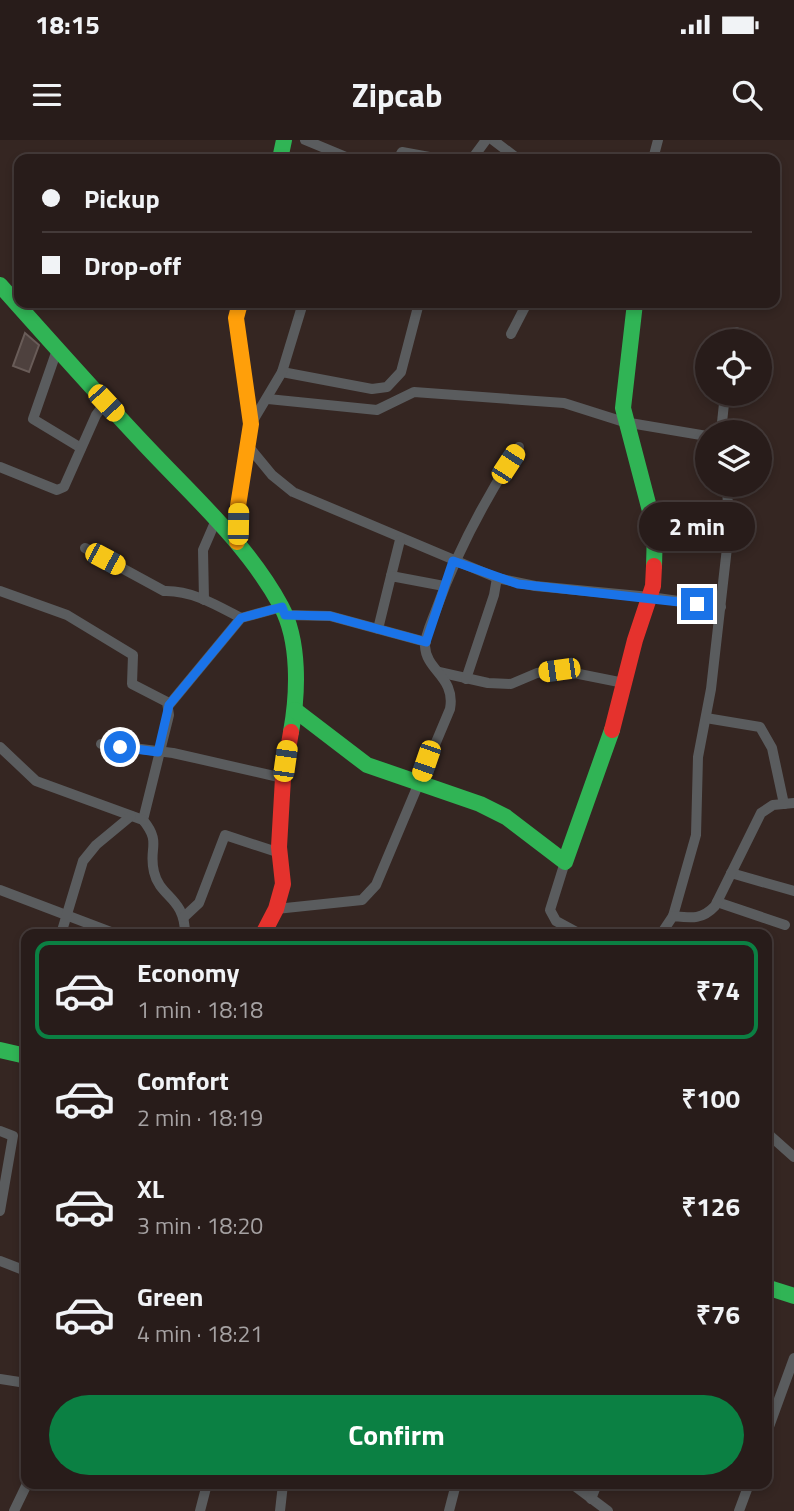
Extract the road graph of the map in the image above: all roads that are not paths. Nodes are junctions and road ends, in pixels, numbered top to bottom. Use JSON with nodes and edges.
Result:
{"nodes":[{"id":1,"x":305,"y":140,"type":"edge"},
{"id":2,"x":493,"y":140,"type":"edge"},
{"id":3,"x":339,"y":154,"type":"edge"},
{"id":4,"x":511,"y":154,"type":"edge"},
{"id":5,"x":0,"y":285,"type":"edge"},
{"id":6,"x":14,"y":301,"type":"edge"},
{"id":7,"x":20,"y":308,"type":"edge"},
{"id":8,"x":239,"y":308,"type":"edge"},
{"id":9,"x":301,"y":308,"type":"edge"},
{"id":10,"x":418,"y":308,"type":"edge"},
{"id":11,"x":524,"y":308,"type":"edge"},
{"id":12,"x":635,"y":308,"type":"edge"},
{"id":13,"x":511,"y":334,"type":"dead end"},
{"id":14,"x":57,"y":350,"type":"junction"},
{"id":15,"x":282,"y":372,"type":"junction"},
{"id":16,"x":268,"y":399,"type":"junction"},
{"id":17,"x":106,"y":403,"type":"junction"},
{"id":18,"x":624,"y":422,"type":"junction"},
{"id":19,"x":251,"y":424,"type":"junction"},
{"id":20,"x":695,"y":434,"type":"edge"},
{"id":21,"x":81,"y":447,"type":"junction"},
{"id":22,"x":249,"y":447,"type":"junction"},
{"id":23,"x":519,"y":447,"type":"dead end"},
{"id":24,"x":0,"y":467,"type":"edge"},
{"id":25,"x":728,"y":497,"type":"edge"},
{"id":26,"x":216,"y":520,"type":"junction"},
{"id":27,"x":400,"y":540,"type":"junction"},
{"id":28,"x":237,"y":542,"type":"junction"},
{"id":29,"x":85,"y":548,"type":"dead end"},
{"id":30,"x":453,"y":561,"type":"junction"},
{"id":31,"x":391,"y":576,"type":"junction"},
{"id":32,"x":497,"y":578,"type":"junction"},
{"id":33,"x":444,"y":586,"type":"junction"},
{"id":34,"x":0,"y":591,"type":"edge"},
{"id":35,"x":650,"y":597,"type":"junction"},
{"id":36,"x":204,"y":600,"type":"junction"},
{"id":37,"x":721,"y":607,"type":"junction"},
{"id":38,"x":284,"y":611,"type":"junction"},
{"id":39,"x":241,"y":618,"type":"junction"},
{"id":40,"x":377,"y":629,"type":"junction"},
{"id":41,"x":426,"y":642,"type":"junction"},
{"id":42,"x":439,"y":671,"type":"junction"},
{"id":43,"x":466,"y":679,"type":"junction"},
{"id":44,"x":624,"y":683,"type":"junction"},
{"id":45,"x":169,"y":705,"type":"junction"},
{"id":46,"x":295,"y":710,"type":"junction"},
{"id":47,"x":706,"y":718,"type":"junction"},
{"id":48,"x":101,"y":744,"type":"dead end"},
{"id":49,"x":0,"y":747,"type":"edge"},
{"id":50,"x":158,"y":752,"type":"junction"},
{"id":51,"x":283,"y":778,"type":"junction"},
{"id":52,"x":418,"y":783,"type":"junction"},
{"id":53,"x":789,"y":803,"type":"edge"},
{"id":54,"x":131,"y":816,"type":"junction"},
{"id":55,"x":143,"y":820,"type":"junction"},
{"id":56,"x":280,"y":853,"type":"junction"},
{"id":57,"x":565,"y":862,"type":"junction"},
{"id":58,"x":731,"y":873,"type":"junction"},
{"id":59,"x":0,"y":890,"type":"edge"},
{"id":60,"x":794,"y":891,"type":"edge"},
{"id":61,"x":717,"y":902,"type":"junction"},
{"id":62,"x":276,"y":909,"type":"junction"},
{"id":63,"x":66,"y":913,"type":"junction"},
{"id":64,"x":673,"y":916,"type":"junction"},
{"id":65,"x":184,"y":917,"type":"junction"},
{"id":66,"x":785,"y":925,"type":"dead end"},
{"id":67,"x":62,"y":929,"type":"edge"},
{"id":68,"x":104,"y":929,"type":"edge"},
{"id":69,"x":185,"y":929,"type":"edge"},
{"id":70,"x":266,"y":929,"type":"edge"},
{"id":71,"x":571,"y":929,"type":"edge"},
{"id":72,"x":664,"y":929,"type":"edge"},
{"id":73,"x":0,"y":1050,"type":"edge"},
{"id":74,"x":21,"y":1055,"type":"edge"},
{"id":75,"x":0,"y":1131,"type":"edge"},
{"id":76,"x":772,"y":1137,"type":"edge"},
{"id":77,"x":794,"y":1157,"type":"edge"},
{"id":78,"x":0,"y":1211,"type":"edge"},
{"id":79,"x":0,"y":1261,"type":"edge"},
{"id":80,"x":21,"y":1269,"type":"edge"},
{"id":81,"x":772,"y":1288,"type":"edge"},
{"id":82,"x":794,"y":1296,"type":"edge"},
{"id":83,"x":794,"y":1358,"type":"edge"},
{"id":84,"x":0,"y":1379,"type":"edge"},
{"id":85,"x":21,"y":1382,"type":"edge"},
{"id":86,"x":772,"y":1418,"type":"edge"},
{"id":87,"x":25,"y":1489,"type":"edge"},
{"id":88,"x":206,"y":1489,"type":"edge"},
{"id":89,"x":282,"y":1489,"type":"edge"},
{"id":90,"x":455,"y":1489,"type":"edge"},
{"id":91,"x":578,"y":1489,"type":"edge"},
{"id":92,"x":595,"y":1489,"type":"edge"},
{"id":93,"x":747,"y":1489,"type":"edge"},
{"id":94,"x":591,"y":1499,"type":"junction"},
{"id":95,"x":14,"y":1511,"type":"edge"},
{"id":96,"x":200,"y":1511,"type":"edge"},
{"id":97,"x":280,"y":1511,"type":"edge"},
{"id":98,"x":449,"y":1511,"type":"edge"},
{"id":99,"x":608,"y":1511,"type":"edge"},
{"id":100,"x":739,"y":1511,"type":"edge"}],
"edges":[{"from":1,"to":3,"type":"street"},
{"from":2,"to":4,"type":"street"},
{"from":5,"to":6,"type":"street"},
{"from":7,"to":14,"type":"street"},
{"from":8,"to":19,"type":"street"},
{"from":9,"to":15,"type":"street"},
{"from":10,"to":15,"type":"street"},
{"from":11,"to":13,"type":"street"},
{"from":12,"to":18,"type":"street"},
{"from":14,"to":17,"type":"street"},
{"from":14,"to":21,"type":"street"},
{"from":15,"to":16,"type":"street"},
{"from":16,"to":18,"type":"street"},
{"from":16,"to":19,"type":"street"},
{"from":17,"to":21,"type":"street"},
{"from":17,"to":26,"type":"street"},
{"from":18,"to":20,"type":"street"},
{"from":18,"to":35,"type":"street"},
{"from":19,"to":22,"type":"street"},
{"from":21,"to":24,"type":"street"},
{"from":22,"to":27,"type":"street"},
{"from":22,"to":28,"type":"street"},
{"from":23,"to":30,"type":"street"},
{"from":25,"to":37,"type":"street"},
{"from":26,"to":28,"type":"street"},
{"from":26,"to":36,"type":"street"},
{"from":27,"to":30,"type":"street"},
{"from":27,"to":31,"type":"street"},
{"from":28,"to":38,"type":"street"},
{"from":29,"to":36,"type":"street"},
{"from":30,"to":32,"type":"street"},
{"from":30,"to":33,"type":"street"},
{"from":31,"to":33,"type":"street"},
{"from":31,"to":40,"type":"street"},
{"from":32,"to":35,"type":"street"},
{"from":32,"to":43,"type":"street"},
{"from":33,"to":41,"type":"street"},
{"from":34,"to":45,"type":"street"},
{"from":35,"to":37,"type":"street"},
{"from":35,"to":44,"type":"street"},
{"from":36,"to":39,"type":"street"},
{"from":37,"to":47,"type":"street"},
{"from":38,"to":39,"type":"street"},
{"from":38,"to":40,"type":"street"},
{"from":38,"to":46,"type":"street"},
{"from":39,"to":45,"type":"street"},
{"from":40,"to":41,"type":"street"},
{"from":41,"to":42,"type":"street"},
{"from":42,"to":43,"type":"street"},
{"from":42,"to":52,"type":"street"},
{"from":43,"to":44,"type":"street"},
{"from":44,"to":57,"type":"street"},
{"from":45,"to":50,"type":"street"},
{"from":46,"to":51,"type":"street"},
{"from":46,"to":52,"type":"street"},
{"from":47,"to":53,"type":"street"},
{"from":47,"to":64,"type":"street"},
{"from":48,"to":50,"type":"street"},
{"from":49,"to":54,"type":"street"},
{"from":50,"to":51,"type":"street"},
{"from":50,"to":55,"type":"street"},
{"from":51,"to":56,"type":"street"},
{"from":52,"to":57,"type":"street"},
{"from":52,"to":62,"type":"street"},
{"from":53,"to":58,"type":"street"},
{"from":54,"to":55,"type":"street"},
{"from":54,"to":63,"type":"street"},
{"from":55,"to":65,"type":"street"},
{"from":56,"to":62,"type":"street"},
{"from":56,"to":65,"type":"street"},
{"from":57,"to":71,"type":"street"},
{"from":58,"to":60,"type":"street"},
{"from":58,"to":61,"type":"street"},
{"from":59,"to":63,"type":"street"},
{"from":61,"to":64,"type":"street"},
{"from":61,"to":66,"type":"street"},
{"from":62,"to":70,"type":"street"},
{"from":63,"to":67,"type":"street"},
{"from":63,"to":68,"type":"street"},
{"from":64,"to":72,"type":"street"},
{"from":65,"to":69,"type":"street"},
{"from":73,"to":74,"type":"street"},
{"from":75,"to":78,"type":"street"},
{"from":76,"to":77,"type":"street"},
{"from":79,"to":80,"type":"street"},
{"from":81,"to":82,"type":"street"},
{"from":83,"to":86,"type":"street"},
{"from":84,"to":85,"type":"street"},
{"from":87,"to":95,"type":"street"},
{"from":88,"to":96,"type":"street"},
{"from":89,"to":97,"type":"street"},
{"from":90,"to":98,"type":"street"},
{"from":91,"to":94,"type":"street"},
{"from":92,"to":94,"type":"street"},
{"from":93,"to":100,"type":"street"},
{"from":94,"to":99,"type":"street"}]}
